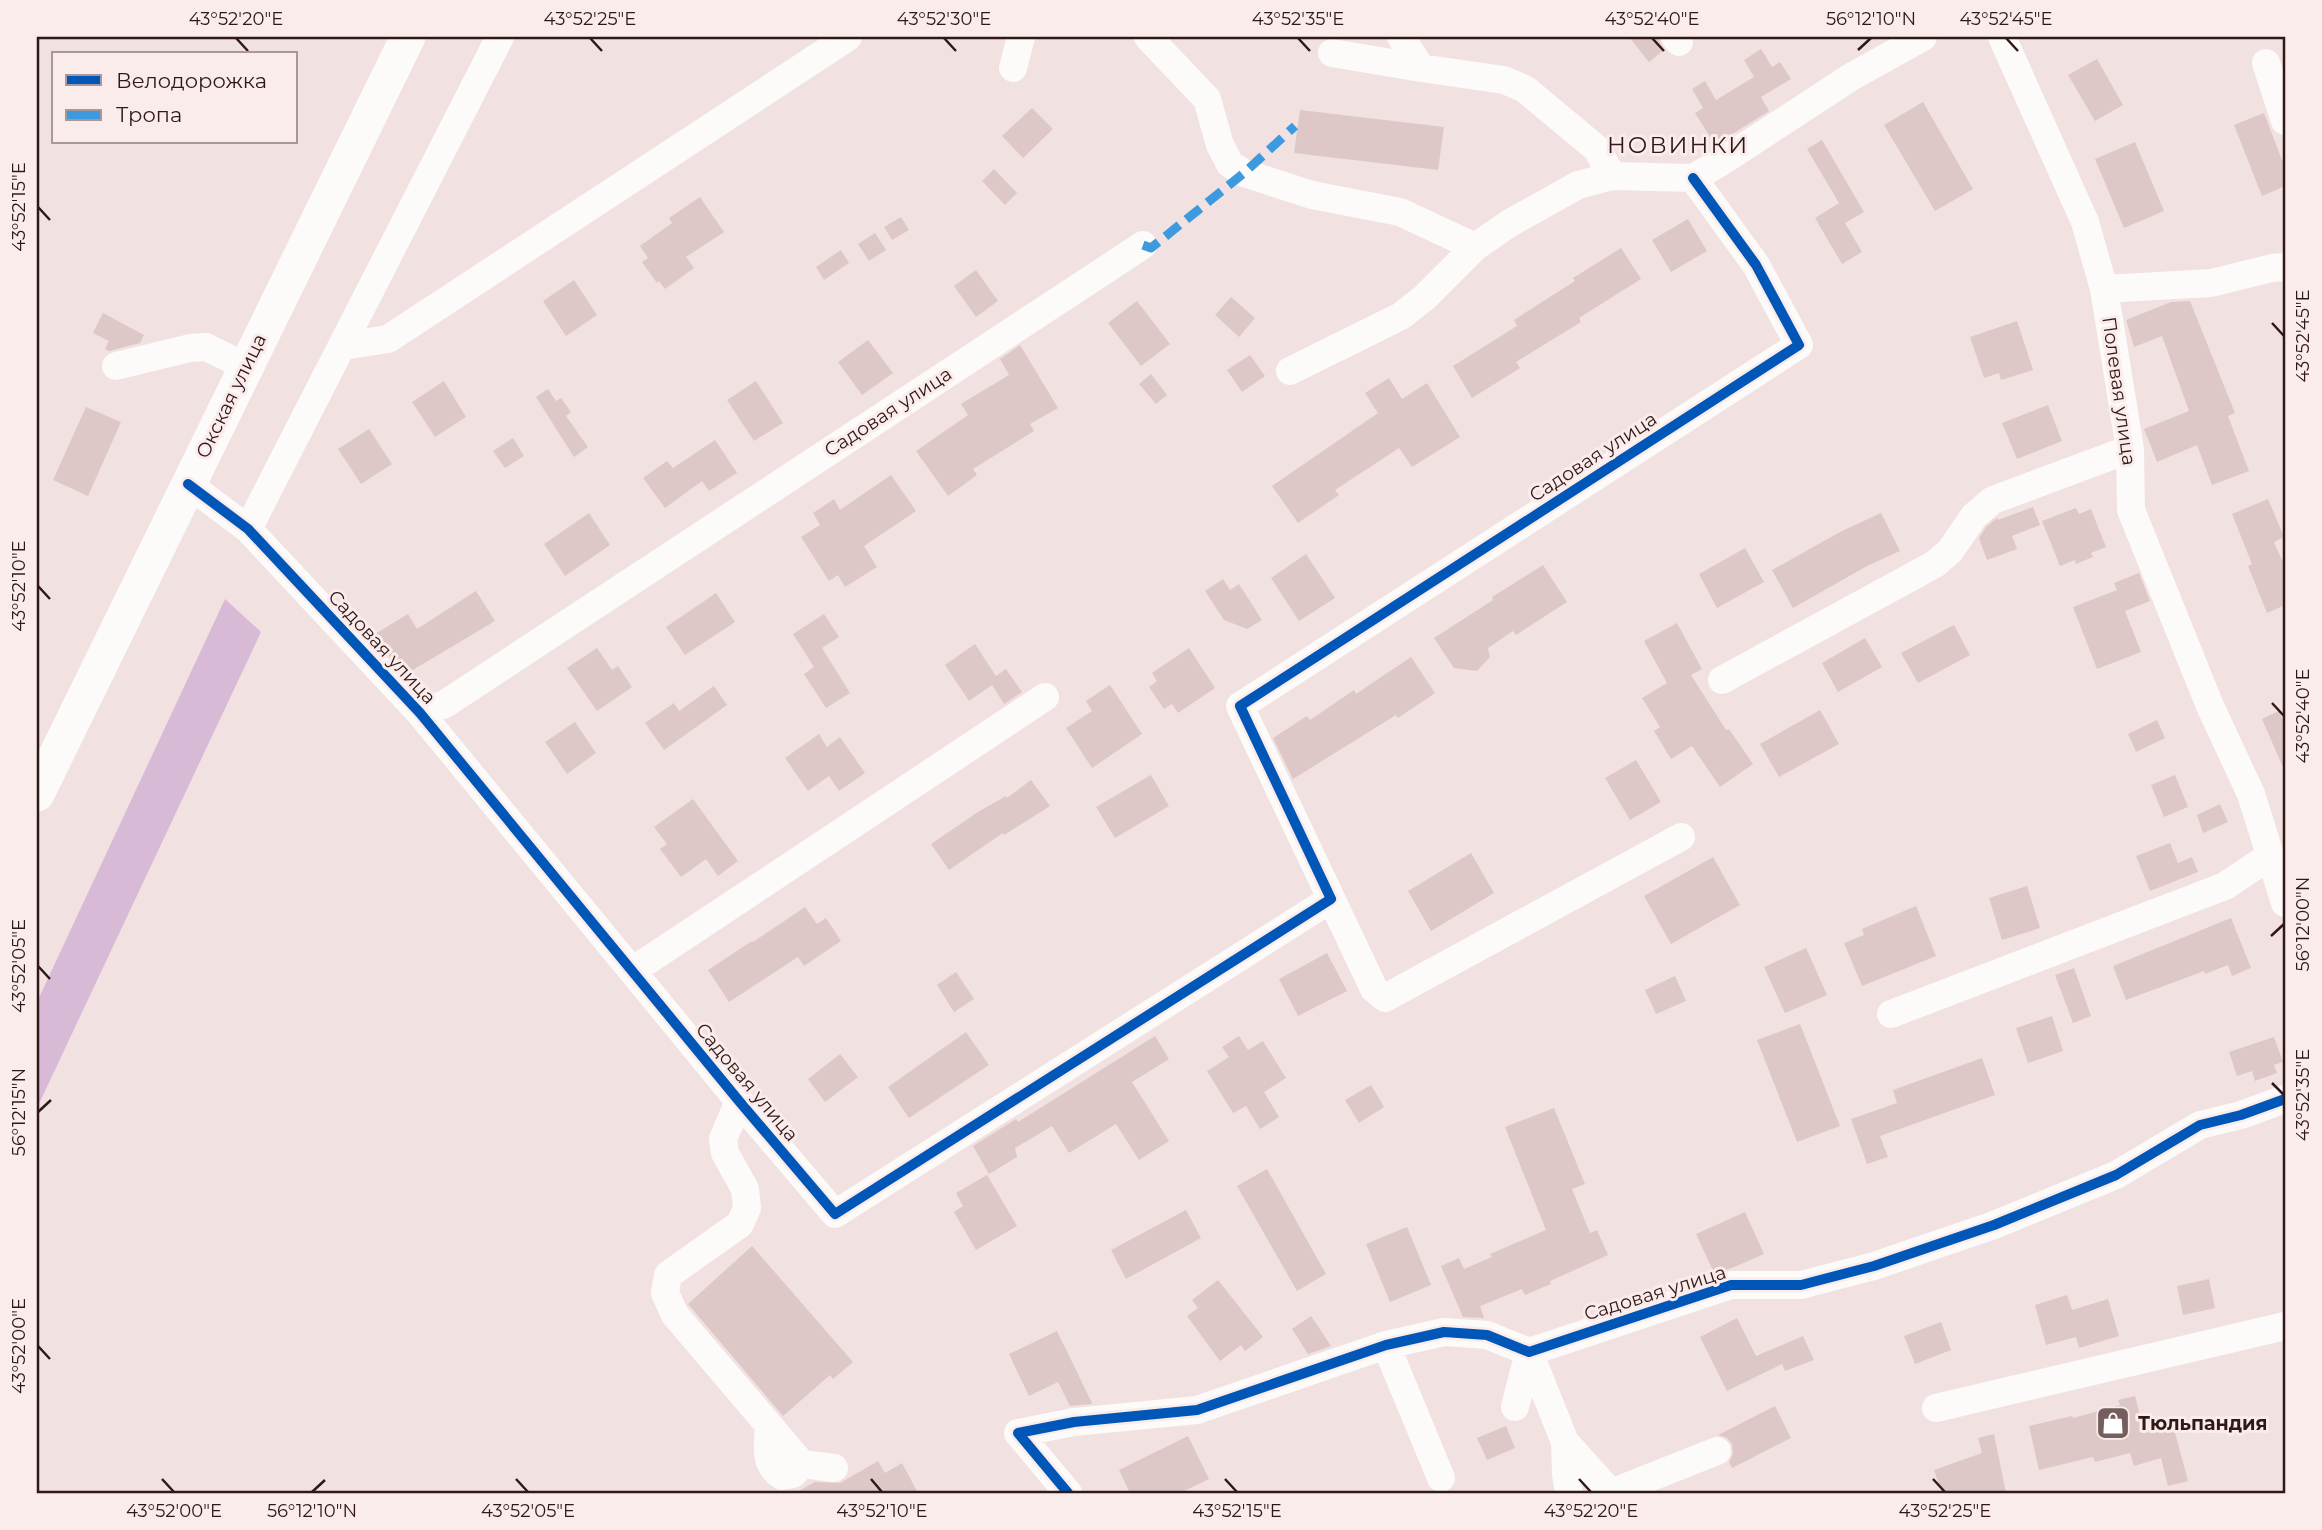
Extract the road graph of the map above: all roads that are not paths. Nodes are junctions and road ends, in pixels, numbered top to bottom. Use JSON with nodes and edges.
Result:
{"nodes":[{"id":1,"x":500,"y":37,"type":"edge"},
{"id":2,"x":848,"y":37,"type":"edge"},
{"id":3,"x":1021,"y":37,"type":"edge"},
{"id":4,"x":1148,"y":37,"type":"edge"},
{"id":5,"x":1401,"y":37,"type":"edge"},
{"id":6,"x":1923,"y":37,"type":"edge"},
{"id":7,"x":2002,"y":37,"type":"edge"},
{"id":8,"x":398,"y":40,"type":"edge"},
{"id":9,"x":1332,"y":53,"type":"dead end"},
{"id":10,"x":2266,"y":63,"type":"dead end"},
{"id":11,"x":1013,"y":68,"type":"dead end"},
{"id":12,"x":1422,"y":68,"type":"junction"},
{"id":13,"x":2285,"y":121,"type":"edge"},
{"id":14,"x":1612,"y":176,"type":"junction"},
{"id":15,"x":1693,"y":178,"type":"junction"},
{"id":16,"x":1143,"y":245,"type":"dead end"},
{"id":17,"x":1475,"y":247,"type":"junction"},
{"id":18,"x":2285,"y":267,"type":"edge"},
{"id":19,"x":2104,"y":289,"type":"junction"},
{"id":20,"x":343,"y":346,"type":"junction"},
{"id":21,"x":116,"y":366,"type":"dead end"},
{"id":22,"x":245,"y":366,"type":"junction"},
{"id":23,"x":1290,"y":371,"type":"dead end"},
{"id":24,"x":2130,"y":449,"type":"junction"},
{"id":25,"x":188,"y":484,"type":"junction"},
{"id":26,"x":248,"y":529,"type":"junction"},
{"id":27,"x":1722,"y":680,"type":"dead end"},
{"id":28,"x":1045,"y":697,"type":"dead end"},
{"id":29,"x":420,"y":713,"type":"junction"},
{"id":30,"x":37,"y":793,"type":"edge"},
{"id":31,"x":1681,"y":837,"type":"dead end"},
{"id":32,"x":2270,"y":856,"type":"junction"},
{"id":33,"x":1331,"y":899,"type":"junction"},
{"id":34,"x":2285,"y":903,"type":"edge"},
{"id":35,"x":632,"y":971,"type":"junction"},
{"id":36,"x":1891,"y":1014,"type":"dead end"},
{"id":37,"x":2285,"y":1099,"type":"edge"},
{"id":38,"x":739,"y":1101,"type":"junction"},
{"id":39,"x":2285,"y":1326,"type":"edge"},
{"id":40,"x":1386,"y":1345,"type":"junction"},
{"id":41,"x":1529,"y":1352,"type":"junction"},
{"id":42,"x":1515,"y":1407,"type":"dead end"},
{"id":43,"x":1936,"y":1408,"type":"dead end"},
{"id":44,"x":1565,"y":1442,"type":"junction"},
{"id":45,"x":1717,"y":1451,"type":"dead end"},
{"id":46,"x":834,"y":1468,"type":"dead end"},
{"id":47,"x":1441,"y":1478,"type":"dead end"},
{"id":48,"x":1068,"y":1493,"type":"edge"},
{"id":49,"x":1569,"y":1493,"type":"edge"},
{"id":50,"x":1611,"y":1493,"type":"edge"}],
"edges":[{"from":1,"to":20,"type":"street"},
{"from":2,"to":20,"type":"street"},
{"from":3,"to":11,"type":"street"},
{"from":4,"to":17,"type":"street"},
{"from":5,"to":12,"type":"street"},
{"from":6,"to":15,"type":"street"},
{"from":7,"to":19,"type":"street","name":"Полевая улица"},
{"from":8,"to":22,"type":"main road","name":"Окская улица"},
{"from":9,"to":12,"type":"street"},
{"from":10,"to":13,"type":"street"},
{"from":12,"to":14,"type":"street"},
{"from":14,"to":15,"type":"street"},
{"from":14,"to":17,"type":"street"},
{"from":15,"to":33,"type":"street","name":"Садовая улица"},
{"from":16,"to":29,"type":"street","name":"Садовая улица"},
{"from":17,"to":23,"type":"street"},
{"from":18,"to":19,"type":"street"},
{"from":19,"to":24,"type":"street","name":"Полевая улица"},
{"from":20,"to":26,"type":"street"},
{"from":21,"to":22,"type":"street"},
{"from":22,"to":25,"type":"main road","name":"Окская улица"},
{"from":24,"to":27,"type":"street"},
{"from":24,"to":32,"type":"street","name":"Полевая улица"},
{"from":25,"to":26,"type":"street","name":"Садовая улица"},
{"from":25,"to":30,"type":"main road","name":"Окская улица"},
{"from":26,"to":29,"type":"street","name":"Садовая улица"},
{"from":28,"to":35,"type":"street"},
{"from":29,"to":35,"type":"street","name":"Садовая улица"},
{"from":31,"to":33,"type":"street"},
{"from":32,"to":34,"type":"street","name":"Полевая улица"},
{"from":32,"to":36,"type":"street"},
{"from":33,"to":38,"type":"street","name":"Садовая улица"},
{"from":35,"to":38,"type":"street","name":"Садовая улица"},
{"from":37,"to":41,"type":"street","name":"Садовая улица"},
{"from":38,"to":46,"type":"street"},
{"from":39,"to":43,"type":"street"},
{"from":40,"to":41,"type":"street"},
{"from":40,"to":47,"type":"street"},
{"from":40,"to":48,"type":"street"},
{"from":41,"to":42,"type":"street"},
{"from":41,"to":44,"type":"street"},
{"from":44,"to":49,"type":"street"},
{"from":44,"to":50,"type":"street"},
{"from":45,"to":50,"type":"street"}]}
